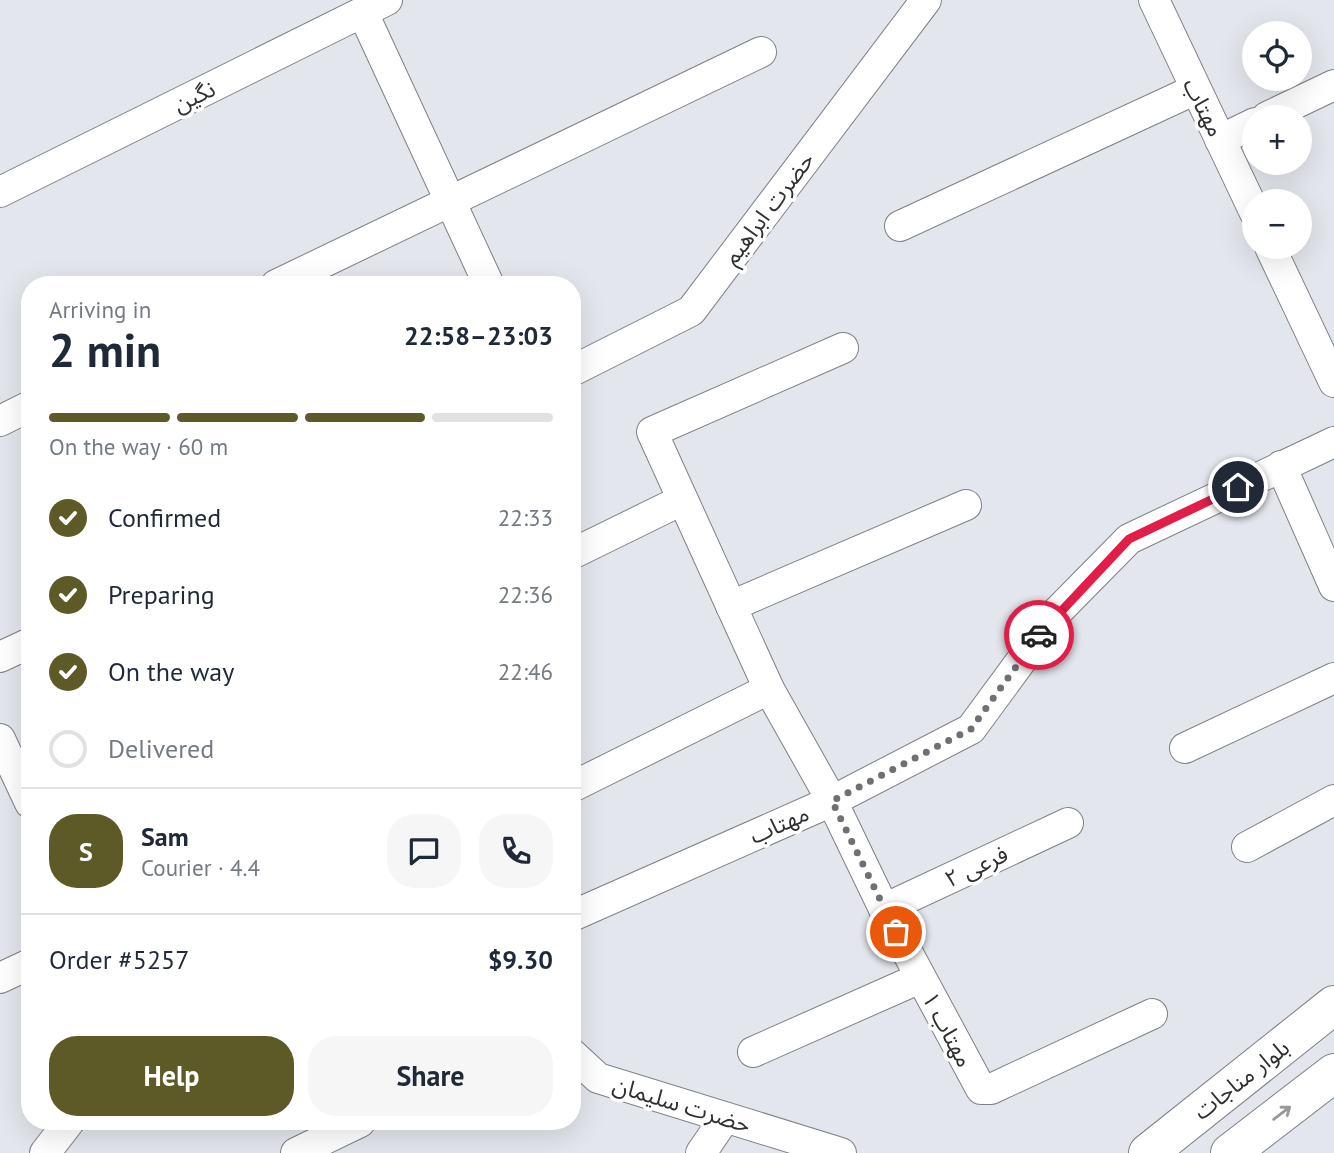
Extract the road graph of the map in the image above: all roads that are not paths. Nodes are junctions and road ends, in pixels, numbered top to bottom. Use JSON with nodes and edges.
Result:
{"nodes":[{"id":1,"x":926,"y":0,"type":"edge"},
{"id":2,"x":1154,"y":0,"type":"edge"},
{"id":3,"x":375,"y":6,"type":"edge"},
{"id":4,"x":761,"y":52,"type":"dead end"},
{"id":5,"x":1334,"y":85,"type":"edge"},
{"id":6,"x":1194,"y":90,"type":"junction"},
{"id":7,"x":1292,"y":105,"type":"edge"},
{"id":8,"x":1242,"y":129,"type":"edge"},
{"id":9,"x":1220,"y":140,"type":"junction"},
{"id":10,"x":1243,"y":189,"type":"edge"},
{"id":11,"x":0,"y":192,"type":"edge"},
{"id":12,"x":449,"y":203,"type":"junction"},
{"id":13,"x":900,"y":226,"type":"dead end"},
{"id":14,"x":1276,"y":259,"type":"edge"},
{"id":15,"x":295,"y":276,"type":"edge"},
{"id":16,"x":485,"y":276,"type":"edge"},
{"id":17,"x":843,"y":348,"type":"dead end"},
{"id":18,"x":581,"y":366,"type":"edge"},
{"id":19,"x":1334,"y":382,"type":"edge"},
{"id":20,"x":21,"y":410,"type":"edge"},
{"id":21,"x":0,"y":421,"type":"edge"},
{"id":22,"x":1334,"y":442,"type":"edge"},
{"id":23,"x":1281,"y":466,"type":"junction"},
{"id":24,"x":682,"y":500,"type":"junction"},
{"id":25,"x":966,"y":505,"type":"dead end"},
{"id":26,"x":581,"y":550,"type":"edge"},
{"id":27,"x":1334,"y":586,"type":"edge"},
{"id":28,"x":731,"y":606,"type":"junction"},
{"id":29,"x":21,"y":647,"type":"edge"},
{"id":30,"x":0,"y":657,"type":"edge"},
{"id":31,"x":1334,"y":678,"type":"edge"},
{"id":32,"x":769,"y":689,"type":"junction"},
{"id":33,"x":1185,"y":748,"type":"dead end"},
{"id":34,"x":3,"y":752,"type":"edge"},
{"id":35,"x":581,"y":783,"type":"edge"},
{"id":36,"x":21,"y":786,"type":"edge"},
{"id":37,"x":1334,"y":800,"type":"edge"},
{"id":38,"x":832,"y":801,"type":"junction"},
{"id":39,"x":1068,"y":823,"type":"dead end"},
{"id":40,"x":1247,"y":848,"type":"dead end"},
{"id":41,"x":884,"y":909,"type":"junction"},
{"id":42,"x":581,"y":912,"type":"edge"},
{"id":43,"x":21,"y":968,"type":"edge"},
{"id":44,"x":0,"y":978,"type":"edge"},
{"id":45,"x":920,"y":978,"type":"junction"},
{"id":46,"x":1334,"y":1006,"type":"edge"},
{"id":47,"x":1152,"y":1014,"type":"dead end"},
{"id":48,"x":753,"y":1052,"type":"dead end"},
{"id":49,"x":581,"y":1062,"type":"edge"},
{"id":50,"x":1334,"y":1073,"type":"edge"},
{"id":51,"x":725,"y":1118,"type":"junction"},
{"id":52,"x":63,"y":1130,"type":"edge"},
{"id":53,"x":343,"y":1130,"type":"edge"},
{"id":54,"x":45,"y":1153,"type":"edge"},
{"id":55,"x":296,"y":1153,"type":"edge"},
{"id":56,"x":701,"y":1153,"type":"edge"},
{"id":57,"x":841,"y":1153,"type":"edge"},
{"id":58,"x":1148,"y":1153,"type":"edge"},
{"id":59,"x":1230,"y":1153,"type":"edge"}],
"edges":[{"from":1,"to":18,"type":"street","name":"حضرت ابراهیم"},
{"from":2,"to":6,"type":"street","name":"مهتاب"},
{"from":3,"to":11,"type":"street","name":"نگین"},
{"from":3,"to":12,"type":"street"},
{"from":4,"to":12,"type":"street"},
{"from":5,"to":7,"type":"street"},
{"from":6,"to":9,"type":"street","name":"مهتاب"},
{"from":6,"to":13,"type":"street"},
{"from":8,"to":9,"type":"street"},
{"from":9,"to":10,"type":"street","name":"مهتاب"},
{"from":12,"to":15,"type":"street"},
{"from":12,"to":16,"type":"street"},
{"from":14,"to":19,"type":"street"},
{"from":17,"to":24,"type":"street","name":"مهتاب ۱"},
{"from":20,"to":21,"type":"street"},
{"from":22,"to":23,"type":"street","name":"مهتاب"},
{"from":23,"to":27,"type":"street"},
{"from":23,"to":38,"type":"street","name":"مهتاب"},
{"from":24,"to":26,"type":"street"},
{"from":24,"to":28,"type":"street","name":"مهتاب ۱"},
{"from":25,"to":28,"type":"street"},
{"from":28,"to":32,"type":"street","name":"مهتاب ۱"},
{"from":29,"to":30,"type":"street"},
{"from":31,"to":33,"type":"street"},
{"from":32,"to":35,"type":"street"},
{"from":32,"to":38,"type":"street","name":"مهتاب ۱"},
{"from":34,"to":36,"type":"street"},
{"from":37,"to":40,"type":"street"},
{"from":38,"to":41,"type":"street","name":"مهتاب ۱"},
{"from":38,"to":42,"type":"street","name":"مهتاب"},
{"from":39,"to":41,"type":"street","name":"فرعی ۲"},
{"from":41,"to":45,"type":"street","name":"مهتاب ۱"},
{"from":43,"to":44,"type":"street"},
{"from":45,"to":47,"type":"street","name":"مهتاب ۱"},
{"from":45,"to":48,"type":"street"},
{"from":46,"to":58,"type":"main road","name":"بلوار مناجات"},
{"from":49,"to":51,"type":"street","name":"حضرت سلیمان"},
{"from":59,"to":50,"type":"main road","one_way":true},
{"from":51,"to":56,"type":"street"},
{"from":51,"to":57,"type":"street","name":"حضرت سلیمان"},
{"from":52,"to":54,"type":"street"},
{"from":53,"to":55,"type":"street"}]}
